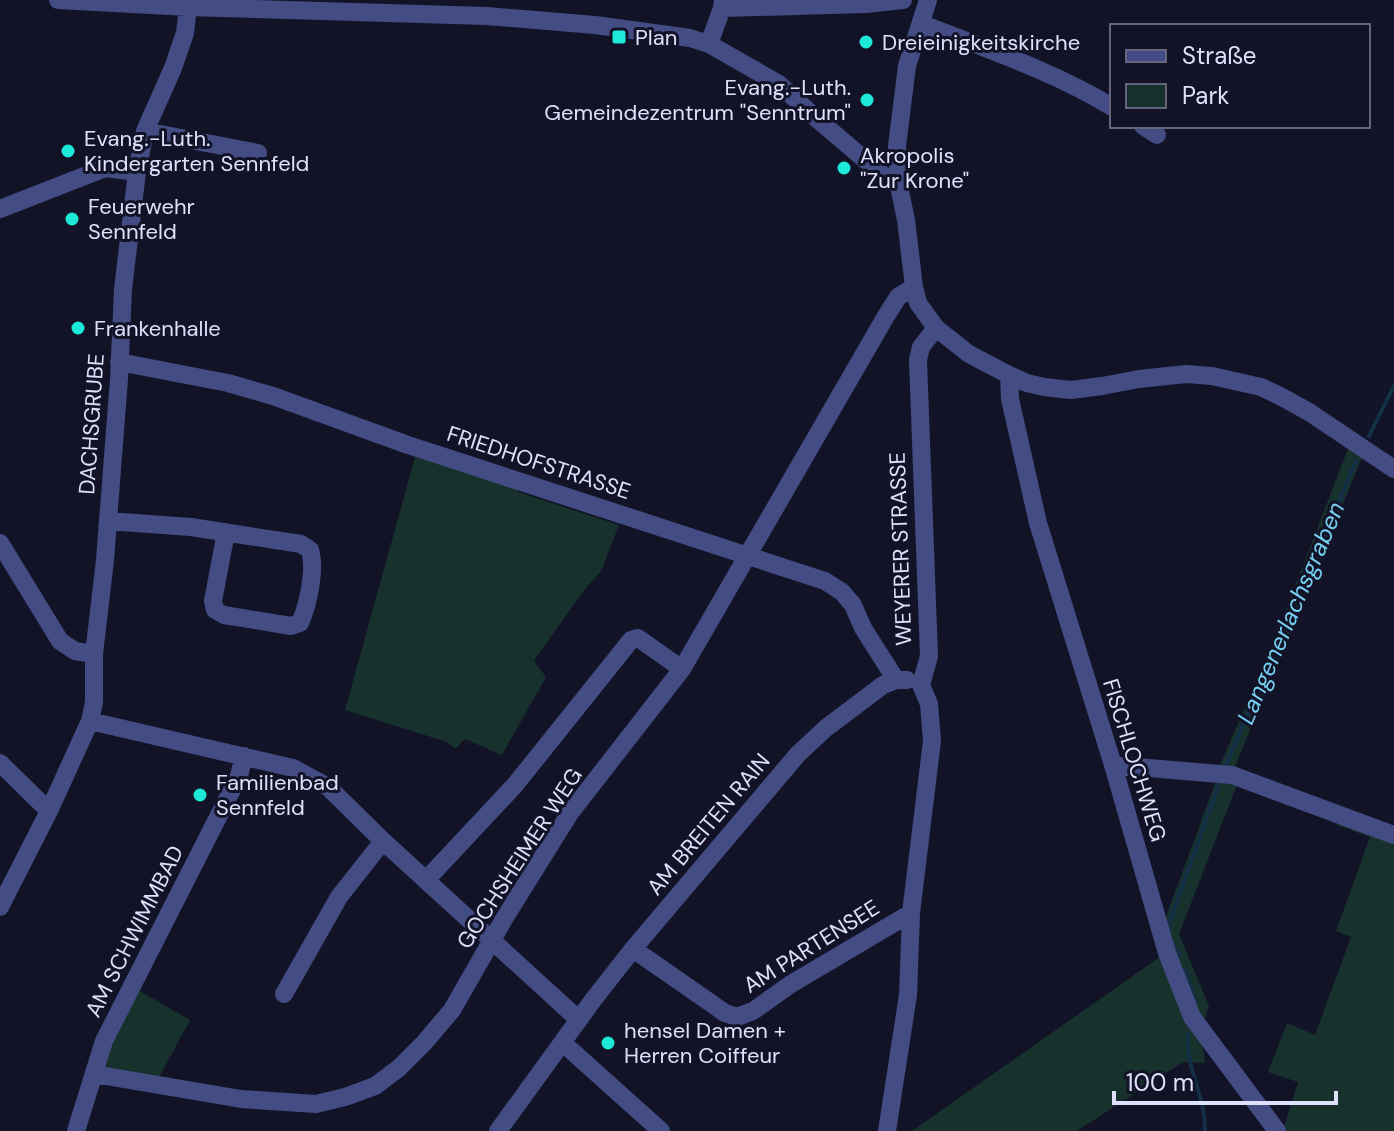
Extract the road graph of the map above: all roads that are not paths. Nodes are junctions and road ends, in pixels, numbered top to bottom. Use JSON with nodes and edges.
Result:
{"nodes":[{"id":1,"x":58,"y":0,"type":"edge"},
{"id":2,"x":903,"y":0,"type":"edge"},
{"id":3,"x":928,"y":0,"type":"edge"},
{"id":4,"x":722,"y":4,"type":"edge"},
{"id":5,"x":188,"y":7,"type":"junction"},
{"id":6,"x":406,"y":7,"type":"edge"},
{"id":7,"x":922,"y":24,"type":"junction"},
{"id":8,"x":709,"y":44,"type":"junction"},
{"id":9,"x":1110,"y":106,"type":"edge"},
{"id":10,"x":145,"y":131,"type":"junction"},
{"id":11,"x":258,"y":153,"type":"dead end"},
{"id":12,"x":137,"y":172,"type":"junction"},
{"id":13,"x":899,"y":186,"type":"junction"},
{"id":14,"x":0,"y":209,"type":"edge"},
{"id":15,"x":914,"y":287,"type":"junction"},
{"id":16,"x":936,"y":328,"type":"junction"},
{"id":17,"x":119,"y":362,"type":"junction"},
{"id":18,"x":1009,"y":375,"type":"junction"},
{"id":19,"x":1394,"y":469,"type":"edge"},
{"id":20,"x":108,"y":521,"type":"junction"},
{"id":21,"x":226,"y":532,"type":"junction"},
{"id":22,"x":0,"y":543,"type":"edge"},
{"id":23,"x":748,"y":555,"type":"junction"},
{"id":24,"x":94,"y":654,"type":"junction"},
{"id":25,"x":682,"y":669,"type":"junction"},
{"id":26,"x":896,"y":680,"type":"junction"},
{"id":27,"x":920,"y":684,"type":"junction"},
{"id":28,"x":90,"y":721,"type":"junction"},
{"id":29,"x":244,"y":756,"type":"junction"},
{"id":30,"x":0,"y":763,"type":"edge"},
{"id":31,"x":1113,"y":765,"type":"junction"},
{"id":32,"x":49,"y":811,"type":"junction"},
{"id":33,"x":1394,"y":835,"type":"edge"},
{"id":34,"x":383,"y":841,"type":"junction"},
{"id":35,"x":426,"y":880,"type":"junction"},
{"id":36,"x":0,"y":907,"type":"edge"},
{"id":37,"x":911,"y":913,"type":"junction"},
{"id":38,"x":491,"y":941,"type":"junction"},
{"id":39,"x":633,"y":949,"type":"junction"},
{"id":40,"x":284,"y":994,"type":"dead end"},
{"id":41,"x":579,"y":1020,"type":"junction"},
{"id":42,"x":563,"y":1043,"type":"junction"},
{"id":43,"x":94,"y":1074,"type":"junction"},
{"id":44,"x":76,"y":1131,"type":"edge"},
{"id":45,"x":498,"y":1131,"type":"edge"},
{"id":46,"x":661,"y":1131,"type":"edge"},
{"id":47,"x":887,"y":1131,"type":"edge"},
{"id":48,"x":1277,"y":1131,"type":"edge"}],
"edges":[{"from":1,"to":5,"type":"street"},
{"from":2,"to":4,"type":"street"},
{"from":3,"to":7,"type":"street"},
{"from":4,"to":8,"type":"street"},
{"from":5,"to":6,"type":"street"},
{"from":5,"to":10,"type":"street","name":"DACHSGRUBE"},
{"from":6,"to":8,"type":"street"},
{"from":7,"to":9,"type":"street"},
{"from":7,"to":13,"type":"street"},
{"from":8,"to":13,"type":"street"},
{"from":10,"to":11,"type":"street"},
{"from":10,"to":12,"type":"street","name":"DACHSGRUBE"},
{"from":12,"to":14,"type":"street"},
{"from":12,"to":17,"type":"street","name":"DACHSGRUBE"},
{"from":13,"to":15,"type":"street"},
{"from":15,"to":16,"type":"street"},
{"from":15,"to":23,"type":"street","name":"GOCHSHEIMER WEG"},
{"from":16,"to":18,"type":"street"},
{"from":16,"to":27,"type":"street","name":"WEYERER STRASSE"},
{"from":17,"to":20,"type":"street","name":"DACHSGRUBE"},
{"from":17,"to":23,"type":"street","name":"FRIEDHOFSTRASSE"},
{"from":18,"to":19,"type":"street"},
{"from":18,"to":31,"type":"street","name":"FISCHLOCHWEG"},
{"from":20,"to":21,"type":"street"},
{"from":20,"to":24,"type":"street","name":"DACHSGRUBE"},
{"from":21,"to":21,"type":"street"},
{"from":22,"to":24,"type":"street"},
{"from":23,"to":25,"type":"street","name":"GOCHSHEIMER WEG"},
{"from":23,"to":26,"type":"street","name":"FRIEDHOFSTRASSE"},
{"from":24,"to":28,"type":"street","name":"DACHSGRUBE"},
{"from":25,"to":35,"type":"street"},
{"from":25,"to":38,"type":"street","name":"GOCHSHEIMER WEG"},
{"from":26,"to":27,"type":"street"},
{"from":26,"to":39,"type":"street","name":"AM BREITEN RAIN"},
{"from":27,"to":37,"type":"street","name":"WEYERER STRASSE"},
{"from":28,"to":29,"type":"street"},
{"from":28,"to":32,"type":"street","name":"DACHSGRUBE"},
{"from":29,"to":34,"type":"street"},
{"from":29,"to":43,"type":"street","name":"AM SCHWIMMBAD"},
{"from":30,"to":32,"type":"street"},
{"from":31,"to":33,"type":"street"},
{"from":31,"to":48,"type":"street","name":"FISCHLOCHWEG"},
{"from":32,"to":36,"type":"street","name":"DACHSGRUBE"},
{"from":34,"to":35,"type":"street"},
{"from":34,"to":40,"type":"street"},
{"from":35,"to":38,"type":"street"},
{"from":37,"to":39,"type":"street","name":"AM PARTENSEE"},
{"from":37,"to":47,"type":"street","name":"AM PARTENSEE"},
{"from":38,"to":41,"type":"street"},
{"from":38,"to":43,"type":"street","name":"GOCHSHEIMER WEG"},
{"from":39,"to":41,"type":"street","name":"AM BREITEN RAIN"},
{"from":41,"to":42,"type":"street","name":"AM BREITEN RAIN"},
{"from":42,"to":45,"type":"street","name":"AM BREITEN RAIN"},
{"from":42,"to":46,"type":"street"},
{"from":43,"to":44,"type":"street","name":"AM SCHWIMMBAD"}]}
